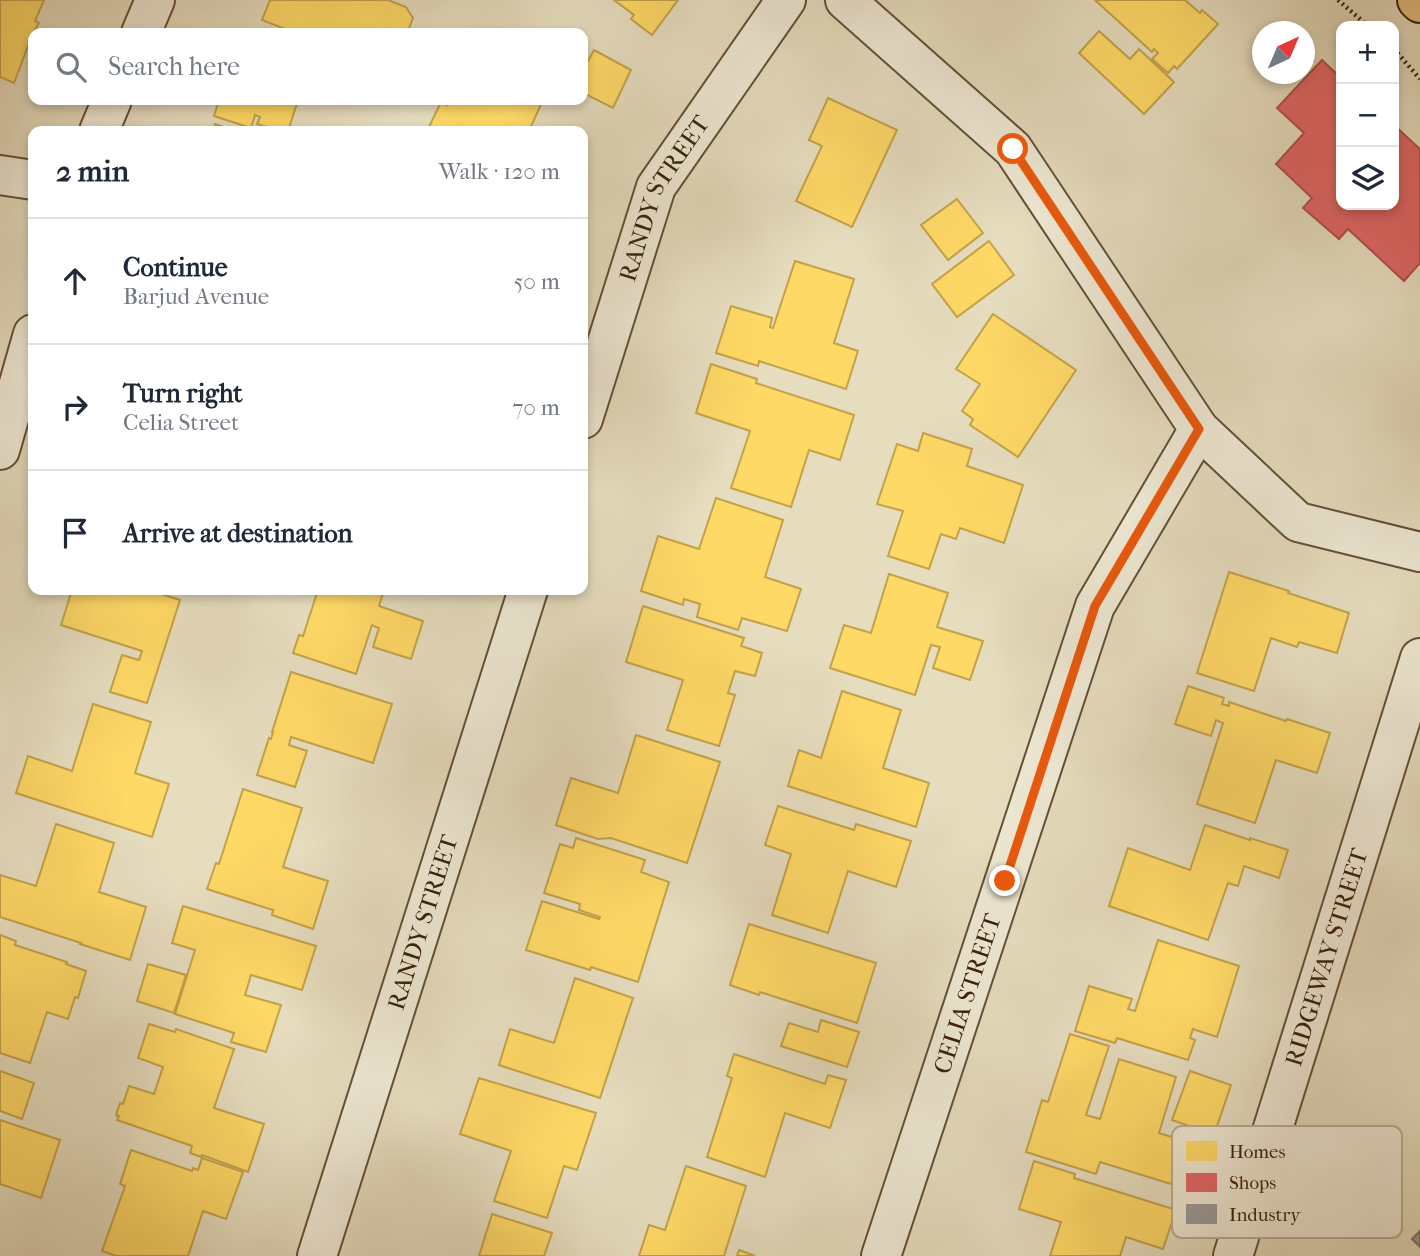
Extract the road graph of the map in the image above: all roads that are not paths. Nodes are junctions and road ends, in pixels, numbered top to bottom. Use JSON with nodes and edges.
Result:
{"nodes":[{"id":1,"x":155,"y":0,"type":"edge"},
{"id":2,"x":786,"y":0,"type":"edge"},
{"id":3,"x":845,"y":0,"type":"edge"},
{"id":4,"x":143,"y":28,"type":"edge"},
{"id":5,"x":110,"y":105,"type":"edge"},
{"id":6,"x":101,"y":126,"type":"edge"},
{"id":7,"x":0,"y":175,"type":"edge"},
{"id":8,"x":28,"y":179,"type":"edge"},
{"id":9,"x":28,"y":352,"type":"edge"},
{"id":10,"x":588,"y":403,"type":"edge"},
{"id":11,"x":1199,"y":429,"type":"junction"},
{"id":12,"x":0,"y":450,"type":"edge"},
{"id":13,"x":1420,"y":552,"type":"edge"},
{"id":14,"x":526,"y":595,"type":"edge"},
{"id":15,"x":1420,"y":658,"type":"edge"},
{"id":16,"x":1274,"y":1126,"type":"edge"},
{"id":17,"x":1239,"y":1238,"type":"edge"},
{"id":18,"x":317,"y":1256,"type":"edge"},
{"id":19,"x":881,"y":1256,"type":"edge"},
{"id":20,"x":1233,"y":1256,"type":"edge"}],
"edges":[{"from":1,"to":4,"type":"street"},
{"from":2,"to":10,"type":"street","name":"RANDY STREET"},
{"from":3,"to":11,"type":"street"},
{"from":5,"to":6,"type":"street"},
{"from":7,"to":8,"type":"street"},
{"from":9,"to":12,"type":"street"},
{"from":11,"to":13,"type":"street"},
{"from":11,"to":19,"type":"street","name":"CELIA STREET"},
{"from":14,"to":18,"type":"street","name":"RANDY STREET"},
{"from":15,"to":16,"type":"street","name":"RIDGEWAY STREET"},
{"from":17,"to":20,"type":"street","name":"RIDGEWAY STREET"}]}
